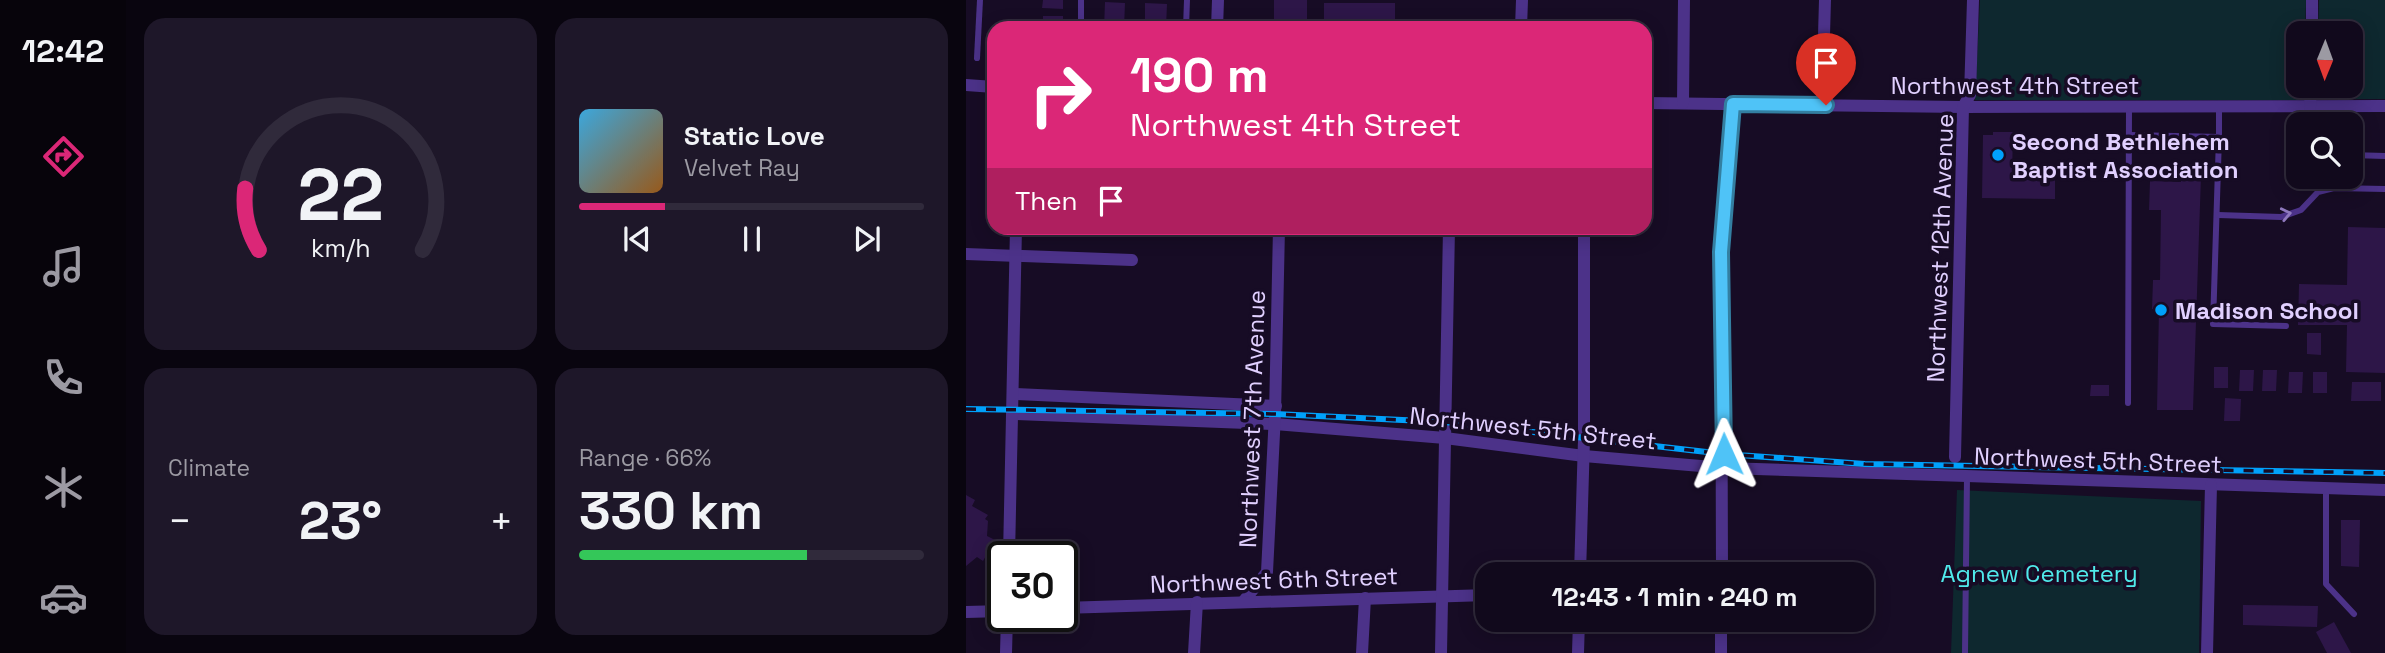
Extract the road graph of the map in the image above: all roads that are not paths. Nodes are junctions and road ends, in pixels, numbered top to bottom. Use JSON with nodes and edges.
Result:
{"nodes":[{"id":1,"x":980,"y":0,"type":"edge"},
{"id":2,"x":1081,"y":0,"type":"edge"},
{"id":3,"x":1187,"y":0,"type":"edge"},
{"id":4,"x":1218,"y":0,"type":"edge"},
{"id":5,"x":1522,"y":0,"type":"edge"},
{"id":6,"x":1684,"y":0,"type":"edge"},
{"id":7,"x":1825,"y":0,"type":"edge"},
{"id":8,"x":1973,"y":0,"type":"edge"},
{"id":9,"x":2312,"y":0,"type":"edge"},
{"id":10,"x":1081,"y":21,"type":"edge"},
{"id":11,"x":1186,"y":21,"type":"edge"},
{"id":12,"x":1217,"y":21,"type":"edge"},
{"id":13,"x":1521,"y":21,"type":"edge"},
{"id":14,"x":2312,"y":21,"type":"edge"},
{"id":15,"x":977,"y":58,"type":"dead end"},
{"id":16,"x":966,"y":85,"type":"edge"},
{"id":17,"x":987,"y":86,"type":"edge"},
{"id":18,"x":2311,"y":98,"type":"edge"},
{"id":19,"x":1652,"y":103,"type":"edge"},
{"id":20,"x":1683,"y":103,"type":"junction"},
{"id":21,"x":1733,"y":104,"type":"junction"},
{"id":22,"x":1822,"y":105,"type":"junction"},
{"id":23,"x":2385,"y":106,"type":"edge"},
{"id":24,"x":1963,"y":107,"type":"junction"},
{"id":25,"x":2129,"y":107,"type":"junction"},
{"id":26,"x":2219,"y":107,"type":"junction"},
{"id":27,"x":2311,"y":107,"type":"junction"},
{"id":28,"x":2311,"y":112,"type":"edge"},
{"id":29,"x":2130,"y":135,"type":"junction"},
{"id":30,"x":2219,"y":137,"type":"junction"},
{"id":31,"x":2363,"y":155,"type":"edge"},
{"id":32,"x":2385,"y":156,"type":"edge"},
{"id":33,"x":2385,"y":189,"type":"edge"},
{"id":34,"x":2218,"y":215,"type":"junction"},
{"id":35,"x":1016,"y":235,"type":"edge"},
{"id":36,"x":1279,"y":235,"type":"edge"},
{"id":37,"x":1449,"y":235,"type":"edge"},
{"id":38,"x":1584,"y":235,"type":"edge"},
{"id":39,"x":966,"y":254,"type":"edge"},
{"id":40,"x":1016,"y":254,"type":"junction"},
{"id":41,"x":1132,"y":260,"type":"dead end"},
{"id":42,"x":2286,"y":326,"type":"dead end"},
{"id":43,"x":1014,"y":394,"type":"junction"},
{"id":44,"x":2128,"y":403,"type":"dead end"},
{"id":45,"x":1276,"y":407,"type":"junction"},
{"id":46,"x":1013,"y":414,"type":"junction"},
{"id":47,"x":1275,"y":424,"type":"junction"},
{"id":48,"x":1445,"y":438,"type":"junction"},
{"id":49,"x":1584,"y":456,"type":"junction"},
{"id":50,"x":1955,"y":457,"type":"dead end"},
{"id":51,"x":1724,"y":468,"type":"junction"},
{"id":52,"x":1967,"y":477,"type":"junction"},
{"id":53,"x":2211,"y":485,"type":"junction"},
{"id":54,"x":2326,"y":489,"type":"junction"},
{"id":55,"x":2385,"y":490,"type":"edge"},
{"id":56,"x":1009,"y":541,"type":"edge"},
{"id":57,"x":1580,"y":562,"type":"edge"},
{"id":58,"x":1722,"y":562,"type":"edge"},
{"id":59,"x":1475,"y":595,"type":"edge"},
{"id":60,"x":1442,"y":596,"type":"junction"},
{"id":61,"x":1365,"y":598,"type":"junction"},
{"id":62,"x":1197,"y":602,"type":"junction"},
{"id":63,"x":1242,"y":602,"type":"junction"},
{"id":64,"x":1078,"y":607,"type":"edge"},
{"id":65,"x":987,"y":611,"type":"edge"},
{"id":66,"x":966,"y":612,"type":"edge"},
{"id":67,"x":2354,"y":614,"type":"dead end"},
{"id":68,"x":1007,"y":632,"type":"edge"},
{"id":69,"x":1579,"y":632,"type":"edge"},
{"id":70,"x":1721,"y":632,"type":"edge"},
{"id":71,"x":1006,"y":653,"type":"edge"},
{"id":72,"x":1194,"y":653,"type":"edge"},
{"id":73,"x":1363,"y":653,"type":"edge"},
{"id":74,"x":1441,"y":653,"type":"edge"},
{"id":75,"x":1578,"y":653,"type":"edge"},
{"id":76,"x":1721,"y":653,"type":"edge"},
{"id":77,"x":1965,"y":653,"type":"edge"},
{"id":78,"x":2207,"y":653,"type":"edge"}],
"edges":[{"from":1,"to":15,"type":"lane"},
{"from":2,"to":10,"type":"lane"},
{"from":3,"to":11,"type":"lane"},
{"from":4,"to":12,"type":"street"},
{"from":5,"to":13,"type":"street"},
{"from":6,"to":20,"type":"street"},
{"from":7,"to":22,"type":"street"},
{"from":8,"to":24,"type":"street","name":"Northwest 12th Avenue"},
{"from":9,"to":14,"type":"street"},
{"from":16,"to":17,"type":"street"},
{"from":18,"to":27,"type":"street"},
{"from":19,"to":20,"type":"street","name":"Northwest 4th Street"},
{"from":20,"to":21,"type":"street","name":"Northwest 4th Street"},
{"from":21,"to":22,"type":"street","name":"Northwest 4th Street"},
{"from":21,"to":51,"type":"street"},
{"from":22,"to":24,"type":"street","name":"Northwest 4th Street"},
{"from":23,"to":27,"type":"street","name":"Northwest 4th Street"},
{"from":24,"to":25,"type":"street","name":"Northwest 4th Street"},
{"from":24,"to":50,"type":"street","name":"Northwest 12th Avenue"},
{"from":25,"to":26,"type":"street","name":"Northwest 4th Street"},
{"from":25,"to":29,"type":"lane"},
{"from":26,"to":27,"type":"street","name":"Northwest 4th Street"},
{"from":26,"to":30,"type":"lane"},
{"from":27,"to":28,"type":"lane"},
{"from":29,"to":30,"type":"lane"},
{"from":29,"to":44,"type":"lane"},
{"from":30,"to":34,"type":"lane"},
{"from":31,"to":32,"type":"lane"},
{"from":34,"to":33,"type":"lane","one_way":true},
{"from":34,"to":42,"type":"lane"},
{"from":35,"to":40,"type":"street"},
{"from":36,"to":45,"type":"street","name":"Northwest 7th Avenue"},
{"from":37,"to":48,"type":"street"},
{"from":38,"to":49,"type":"street"},
{"from":39,"to":40,"type":"street"},
{"from":40,"to":41,"type":"street"},
{"from":40,"to":43,"type":"street"},
{"from":43,"to":45,"type":"street"},
{"from":43,"to":46,"type":"street"},
{"from":45,"to":47,"type":"street","name":"Northwest 7th Avenue"},
{"from":46,"to":47,"type":"street","name":"Northwest 5th Street"},
{"from":46,"to":56,"type":"street"},
{"from":47,"to":48,"type":"street","name":"Northwest 5th Street"},
{"from":47,"to":63,"type":"street","name":"Northwest 7th Avenue"},
{"from":48,"to":49,"type":"street","name":"Northwest 5th Street"},
{"from":48,"to":60,"type":"street"},
{"from":49,"to":51,"type":"street","name":"Northwest 5th Street"},
{"from":49,"to":57,"type":"street"},
{"from":51,"to":52,"type":"street","name":"Northwest 5th Street"},
{"from":51,"to":58,"type":"street"},
{"from":52,"to":53,"type":"street","name":"Northwest 5th Street"},
{"from":52,"to":77,"type":"lane"},
{"from":53,"to":54,"type":"street","name":"Northwest 5th Street"},
{"from":53,"to":78,"type":"street"},
{"from":54,"to":55,"type":"street","name":"Northwest 5th Street"},
{"from":54,"to":67,"type":"lane"},
{"from":59,"to":60,"type":"street","name":"Northwest 6th Street"},
{"from":60,"to":61,"type":"street","name":"Northwest 6th Street"},
{"from":60,"to":74,"type":"street"},
{"from":61,"to":63,"type":"street","name":"Northwest 6th Street"},
{"from":61,"to":73,"type":"street"},
{"from":62,"to":63,"type":"street","name":"Northwest 6th Street"},
{"from":62,"to":64,"type":"street","name":"Northwest 6th Street"},
{"from":62,"to":72,"type":"street"},
{"from":65,"to":66,"type":"street"},
{"from":68,"to":71,"type":"street"},
{"from":69,"to":75,"type":"street"},
{"from":70,"to":76,"type":"street"}]}
